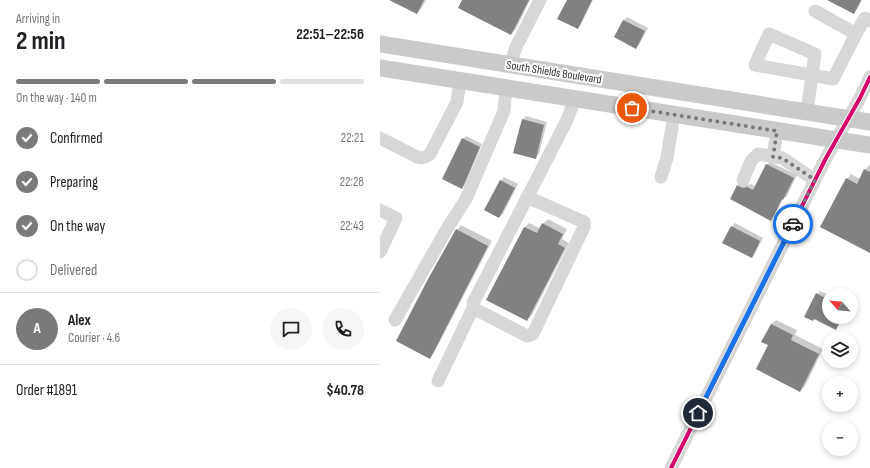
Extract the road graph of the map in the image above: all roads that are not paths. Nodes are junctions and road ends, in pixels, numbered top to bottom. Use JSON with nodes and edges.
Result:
{"nodes":[{"id":1,"x":540,"y":0,"type":"edge"},
{"id":2,"x":815,"y":11,"type":"dead end"},
{"id":3,"x":870,"y":21,"type":"edge"},
{"id":4,"x":856,"y":34,"type":"junction"},
{"id":5,"x":380,"y":44,"type":"edge"},
{"id":6,"x":482,"y":60,"type":"junction"},
{"id":7,"x":510,"y":65,"type":"junction"},
{"id":8,"x":380,"y":68,"type":"edge"},
{"id":9,"x":812,"y":75,"type":"junction"},
{"id":10,"x":870,"y":77,"type":"edge"},
{"id":11,"x":460,"y":80,"type":"junction"},
{"id":12,"x":479,"y":83,"type":"junction"},
{"id":13,"x":506,"y":88,"type":"junction"},
{"id":14,"x":575,"y":99,"type":"junction"},
{"id":15,"x":807,"y":112,"type":"junction"},
{"id":16,"x":674,"y":114,"type":"junction"},
{"id":17,"x":848,"y":118,"type":"junction"},
{"id":18,"x":870,"y":122,"type":"edge"},
{"id":19,"x":777,"y":131,"type":"junction"},
{"id":20,"x":380,"y":138,"type":"edge"},
{"id":21,"x":836,"y":140,"type":"junction"},
{"id":22,"x":870,"y":145,"type":"edge"},
{"id":23,"x":773,"y":157,"type":"junction"},
{"id":24,"x":661,"y":177,"type":"dead end"},
{"id":25,"x":742,"y":180,"type":"dead end"},
{"id":26,"x":815,"y":180,"type":"junction"},
{"id":27,"x":527,"y":197,"type":"junction"},
{"id":28,"x":380,"y":210,"type":"edge"},
{"id":29,"x":380,"y":252,"type":"edge"},
{"id":30,"x":473,"y":308,"type":"junction"},
{"id":31,"x":394,"y":320,"type":"dead end"},
{"id":32,"x":438,"y":381,"type":"dead end"},
{"id":33,"x":671,"y":468,"type":"edge"}],
"edges":[{"from":1,"to":7,"type":"street"},
{"from":2,"to":4,"type":"street"},
{"from":3,"to":4,"type":"street"},
{"from":4,"to":9,"type":"street"},
{"from":5,"to":6,"type":"main road","name":"South Shields Boulevard"},
{"from":6,"to":7,"type":"main road","name":"South Shields Boulevard"},
{"from":6,"to":12,"type":"main road"},
{"from":7,"to":15,"type":"main road","name":"South Shields Boulevard"},
{"from":8,"to":11,"type":"main road","name":"South Shields Boulevard"},
{"from":9,"to":9,"type":"street"},
{"from":9,"to":15,"type":"street"},
{"from":10,"to":17,"type":"street"},
{"from":11,"to":12,"type":"main road","name":"South Shields Boulevard"},
{"from":11,"to":20,"type":"street"},
{"from":12,"to":13,"type":"main road","name":"South Shields Boulevard"},
{"from":13,"to":14,"type":"main road","name":"South Shields Boulevard"},
{"from":13,"to":31,"type":"street"},
{"from":14,"to":16,"type":"main road","name":"South Shields Boulevard"},
{"from":14,"to":27,"type":"street"},
{"from":15,"to":17,"type":"main road","name":"South Shields Boulevard"},
{"from":16,"to":19,"type":"main road","name":"South Shields Boulevard"},
{"from":16,"to":24,"type":"street"},
{"from":17,"to":18,"type":"main road","name":"South Shields Boulevard"},
{"from":17,"to":21,"type":"street"},
{"from":19,"to":21,"type":"main road","name":"South Shields Boulevard"},
{"from":19,"to":23,"type":"street"},
{"from":21,"to":22,"type":"main road","name":"South Shields Boulevard"},
{"from":21,"to":26,"type":"street"},
{"from":23,"to":25,"type":"street"},
{"from":23,"to":26,"type":"street"},
{"from":26,"to":33,"type":"street"},
{"from":27,"to":30,"type":"street"},
{"from":27,"to":30,"type":"street"},
{"from":28,"to":29,"type":"street"},
{"from":30,"to":32,"type":"street"}]}
